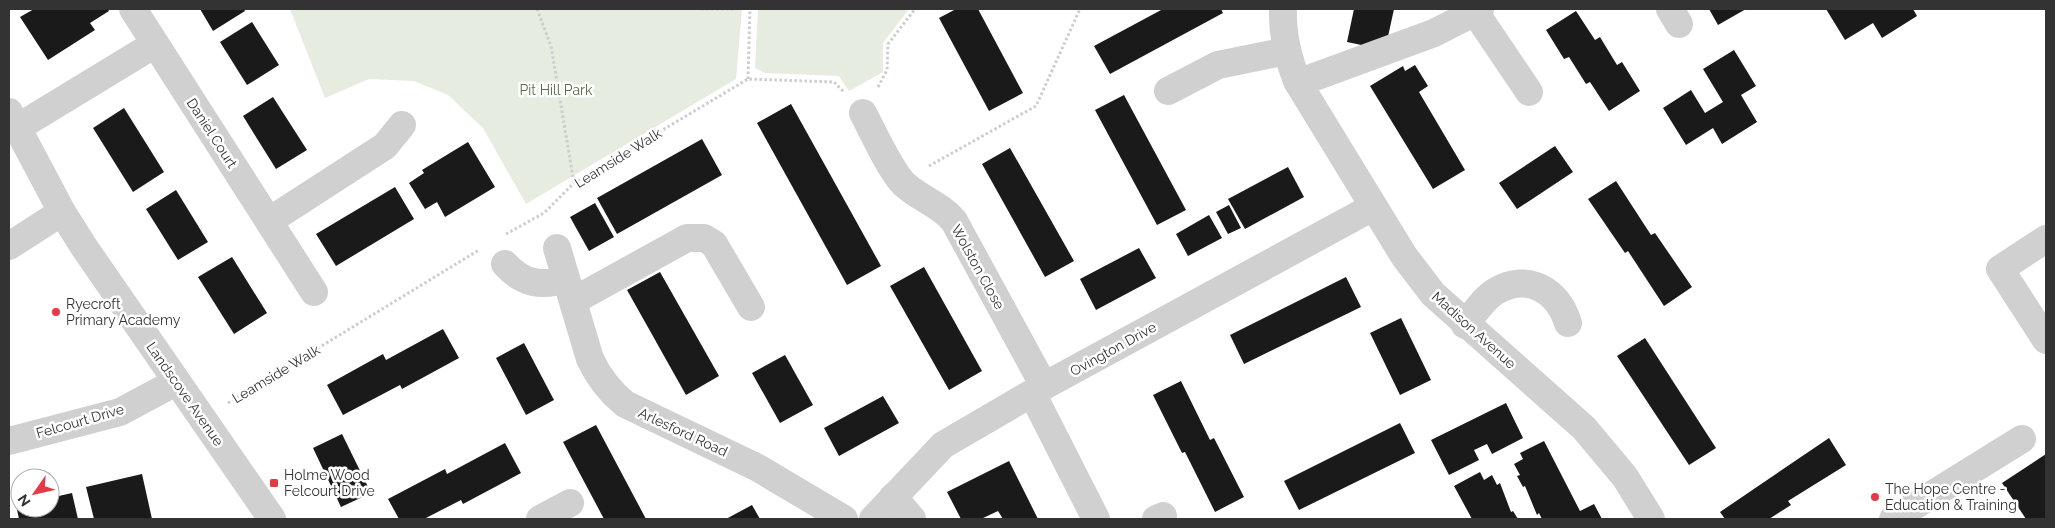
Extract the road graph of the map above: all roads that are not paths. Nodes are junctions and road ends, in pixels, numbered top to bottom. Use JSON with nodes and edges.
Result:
{"nodes":[{"id":1,"x":133,"y":9,"type":"edge"},
{"id":2,"x":1283,"y":9,"type":"edge"},
{"id":3,"x":1478,"y":11,"type":"edge"},
{"id":4,"x":155,"y":44,"type":"junction"},
{"id":5,"x":1287,"y":51,"type":"junction"},
{"id":6,"x":1298,"y":83,"type":"junction"},
{"id":7,"x":1168,"y":91,"type":"dead end"},
{"id":8,"x":1529,"y":92,"type":"dead end"},
{"id":9,"x":863,"y":114,"type":"road end"},
{"id":10,"x":13,"y":120,"type":"edge"},
{"id":11,"x":402,"y":125,"type":"dead end"},
{"id":12,"x":1374,"y":207,"type":"junction"},
{"id":13,"x":62,"y":212,"type":"junction"},
{"id":14,"x":269,"y":221,"type":"junction"},
{"id":15,"x":2046,"y":239,"type":"edge"},
{"id":16,"x":9,"y":246,"type":"edge"},
{"id":17,"x":557,"y":248,"type":"dead end"},
{"id":18,"x":506,"y":264,"type":"dead end"},
{"id":19,"x":570,"y":290,"type":"junction"},
{"id":20,"x":314,"y":292,"type":"dead end"},
{"id":21,"x":751,"y":307,"type":"dead end"},
{"id":22,"x":1568,"y":323,"type":"dead end"},
{"id":23,"x":1465,"y":325,"type":"junction"},
{"id":24,"x":2046,"y":340,"type":"edge"},
{"id":25,"x":176,"y":382,"type":"junction"},
{"id":26,"x":1038,"y":390,"type":"junction"},
{"id":27,"x":2022,"y":438,"type":"dead end"},
{"id":28,"x":9,"y":441,"type":"edge"},
{"id":29,"x":893,"y":497,"type":"junction"},
{"id":30,"x":570,"y":504,"type":"dead end"},
{"id":31,"x":272,"y":519,"type":"edge"},
{"id":32,"x":540,"y":519,"type":"edge"},
{"id":33,"x":844,"y":519,"type":"edge"},
{"id":34,"x":873,"y":519,"type":"edge"},
{"id":35,"x":912,"y":519,"type":"edge"},
{"id":36,"x":1096,"y":519,"type":"edge"},
{"id":37,"x":1652,"y":519,"type":"edge"},
{"id":38,"x":1893,"y":519,"type":"edge"}],
"edges":[{"from":1,"to":4,"type":"street","name":"Daniel Court"},
{"from":2,"to":5,"type":"street","name":"Madison Avenue"},
{"from":3,"to":6,"type":"street"},
{"from":3,"to":8,"type":"street"},
{"from":4,"to":10,"type":"street"},
{"from":4,"to":14,"type":"street","name":"Daniel Court"},
{"from":5,"to":6,"type":"street","name":"Madison Avenue"},
{"from":5,"to":7,"type":"street"},
{"from":6,"to":12,"type":"street","name":"Madison Avenue"},
{"from":9,"to":26,"type":"street","name":"Wolston Close"},
{"from":10,"to":13,"type":"street","name":"Landscove Avenue"},
{"from":11,"to":14,"type":"street"},
{"from":12,"to":23,"type":"street","name":"Madison Avenue"},
{"from":12,"to":26,"type":"street","name":"Ovington Drive"},
{"from":13,"to":16,"type":"street"},
{"from":13,"to":25,"type":"street","name":"Landscove Avenue"},
{"from":14,"to":20,"type":"street","name":"Daniel Court"},
{"from":15,"to":24,"type":"street"},
{"from":17,"to":19,"type":"street","name":"Arlesford Road"},
{"from":18,"to":19,"type":"street"},
{"from":19,"to":21,"type":"street"},
{"from":19,"to":33,"type":"street","name":"Arlesford Road"},
{"from":22,"to":23,"type":"street"},
{"from":23,"to":37,"type":"street","name":"Madison Avenue"},
{"from":25,"to":28,"type":"street","name":"Felcourt Drive"},
{"from":25,"to":31,"type":"street","name":"Landscove Avenue"},
{"from":26,"to":29,"type":"street","name":"Ovington Drive"},
{"from":26,"to":36,"type":"street","name":"Wolston Close"},
{"from":27,"to":38,"type":"street"},
{"from":29,"to":34,"type":"street","name":"Ovington Drive"},
{"from":29,"to":35,"type":"street"},
{"from":30,"to":32,"type":"street"}]}
